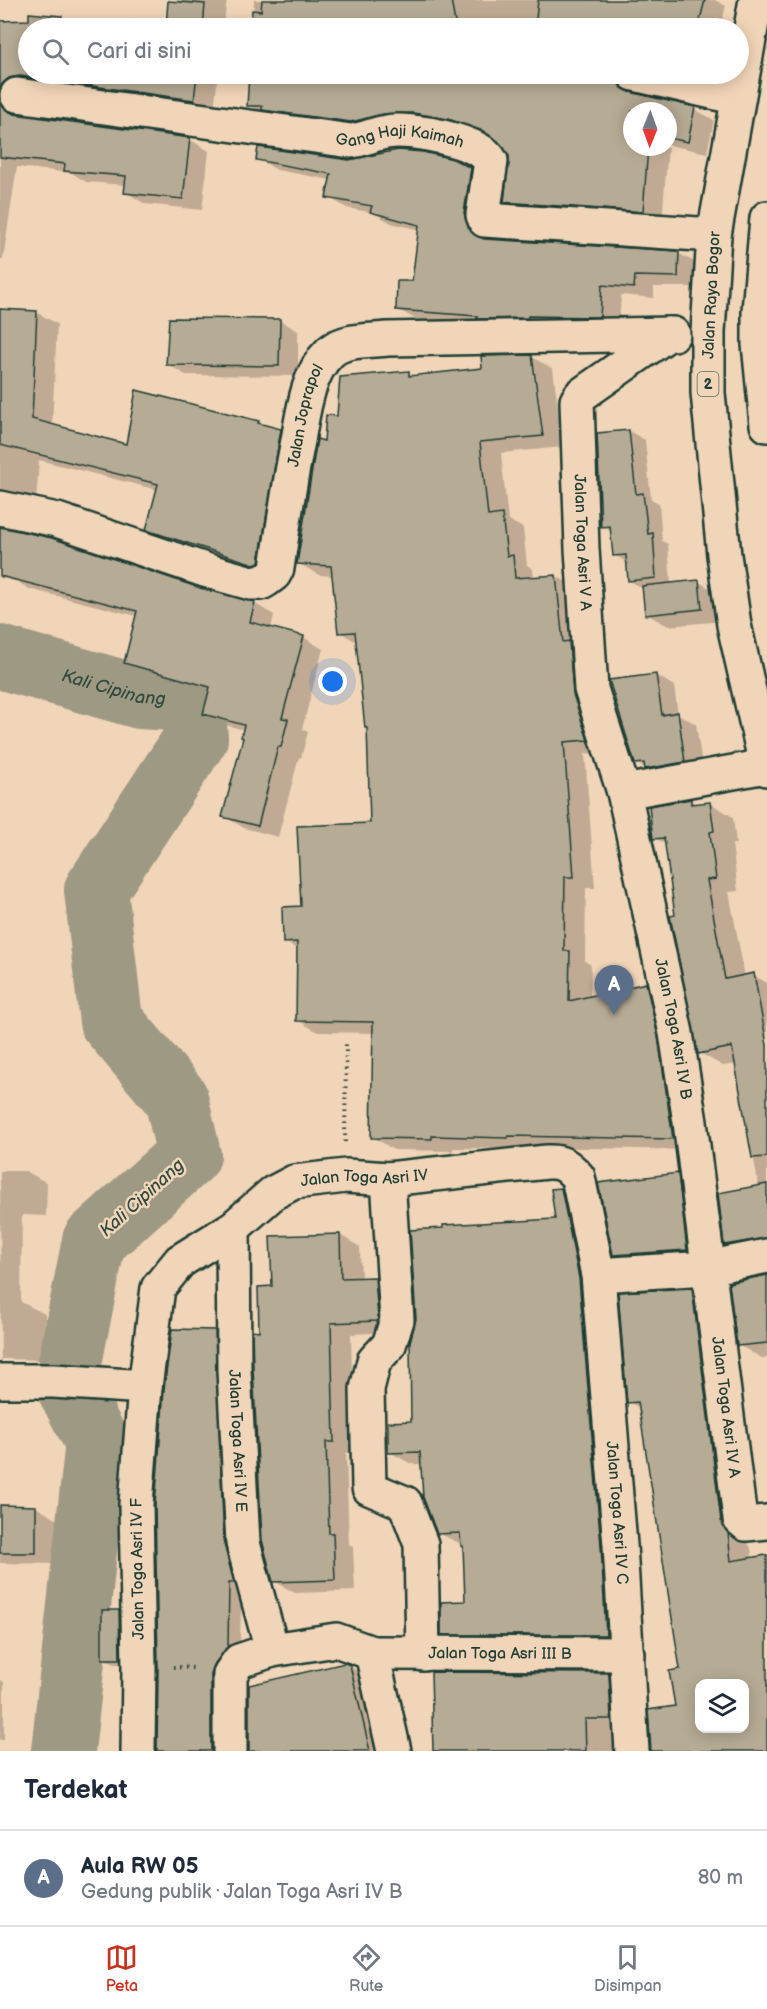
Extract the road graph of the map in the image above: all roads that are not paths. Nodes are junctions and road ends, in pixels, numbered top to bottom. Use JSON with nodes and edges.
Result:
{"nodes":[{"id":1,"x":756,"y":0,"type":"edge"},
{"id":2,"x":749,"y":38,"type":"edge"},
{"id":3,"x":677,"y":84,"type":"edge"},
{"id":4,"x":741,"y":84,"type":"edge"},
{"id":5,"x":17,"y":95,"type":"dead end"},
{"id":6,"x":738,"y":98,"type":"junction"},
{"id":7,"x":767,"y":218,"type":"edge"},
{"id":8,"x":714,"y":235,"type":"junction"},
{"id":9,"x":708,"y":332,"type":"junction"},
{"id":10,"x":668,"y":334,"type":"junction"},
{"id":11,"x":767,"y":426,"type":"edge"},
{"id":12,"x":0,"y":508,"type":"edge"},
{"id":13,"x":767,"y":768,"type":"edge"},
{"id":14,"x":624,"y":792,"type":"junction"},
{"id":15,"x":388,"y":1179,"type":"junction"},
{"id":16,"x":233,"y":1228,"type":"junction"},
{"id":17,"x":767,"y":1256,"type":"edge"},
{"id":18,"x":707,"y":1268,"type":"junction"},
{"id":19,"x":598,"y":1275,"type":"junction"},
{"id":20,"x":0,"y":1381,"type":"edge"},
{"id":21,"x":145,"y":1387,"type":"junction"},
{"id":22,"x":767,"y":1522,"type":"edge"},
{"id":23,"x":272,"y":1650,"type":"junction"},
{"id":24,"x":372,"y":1653,"type":"junction"},
{"id":25,"x":423,"y":1654,"type":"junction"},
{"id":26,"x":627,"y":1654,"type":"junction"},
{"id":27,"x":138,"y":1751,"type":"edge"},
{"id":28,"x":230,"y":1751,"type":"edge"},
{"id":29,"x":394,"y":1751,"type":"edge"},
{"id":30,"x":632,"y":1751,"type":"edge"}],
"edges":[{"from":1,"to":2,"type":"main road","name":"Jalan Raya Bogor","number":"2"},
{"from":3,"to":6,"type":"main road"},
{"from":4,"to":6,"type":"main road","name":"Jalan Raya Bogor","number":"2"},
{"from":5,"to":8,"type":"main road","name":"Gang Haji Kaimah"},
{"from":6,"to":8,"type":"main road","name":"Jalan Raya Bogor","number":"2"},
{"from":7,"to":11,"type":"main road"},
{"from":8,"to":9,"type":"main road","name":"Jalan Raya Bogor","number":"2"},
{"from":9,"to":10,"type":"main road","name":"Jalan Joprapol"},
{"from":9,"to":13,"type":"main road","name":"Jalan Raya Bogor","number":"2"},
{"from":10,"to":12,"type":"main road","name":"Jalan Joprapol"},
{"from":10,"to":14,"type":"main road","name":"Jalan Toga Asri V A"},
{"from":13,"to":14,"type":"main road"},
{"from":14,"to":18,"type":"main road","name":"Jalan Toga Asri IV B"},
{"from":15,"to":16,"type":"main road","name":"Jalan Toga Asri IV"},
{"from":15,"to":19,"type":"main road","name":"Jalan Toga Asri IV"},
{"from":15,"to":25,"type":"main road"},
{"from":16,"to":21,"type":"main road","name":"Jalan Toga Asri IV"},
{"from":16,"to":23,"type":"main road","name":"Jalan Toga Asri IV E"},
{"from":17,"to":18,"type":"main road"},
{"from":18,"to":19,"type":"main road"},
{"from":18,"to":22,"type":"main road","name":"Jalan Toga Asri IV A"},
{"from":19,"to":26,"type":"main road","name":"Jalan Toga Asri IV C"},
{"from":20,"to":21,"type":"main road"},
{"from":21,"to":27,"type":"main road","name":"Jalan Toga Asri IV F"},
{"from":23,"to":24,"type":"main road","name":"Jalan Toga Asri III B"},
{"from":23,"to":28,"type":"main road","name":"Jalan Toga Asri III B"},
{"from":24,"to":25,"type":"main road","name":"Jalan Toga Asri III B"},
{"from":24,"to":29,"type":"main road"},
{"from":25,"to":26,"type":"main road","name":"Jalan Toga Asri III B"},
{"from":26,"to":30,"type":"main road","name":"Jalan Toga Asri IV C"}]}
